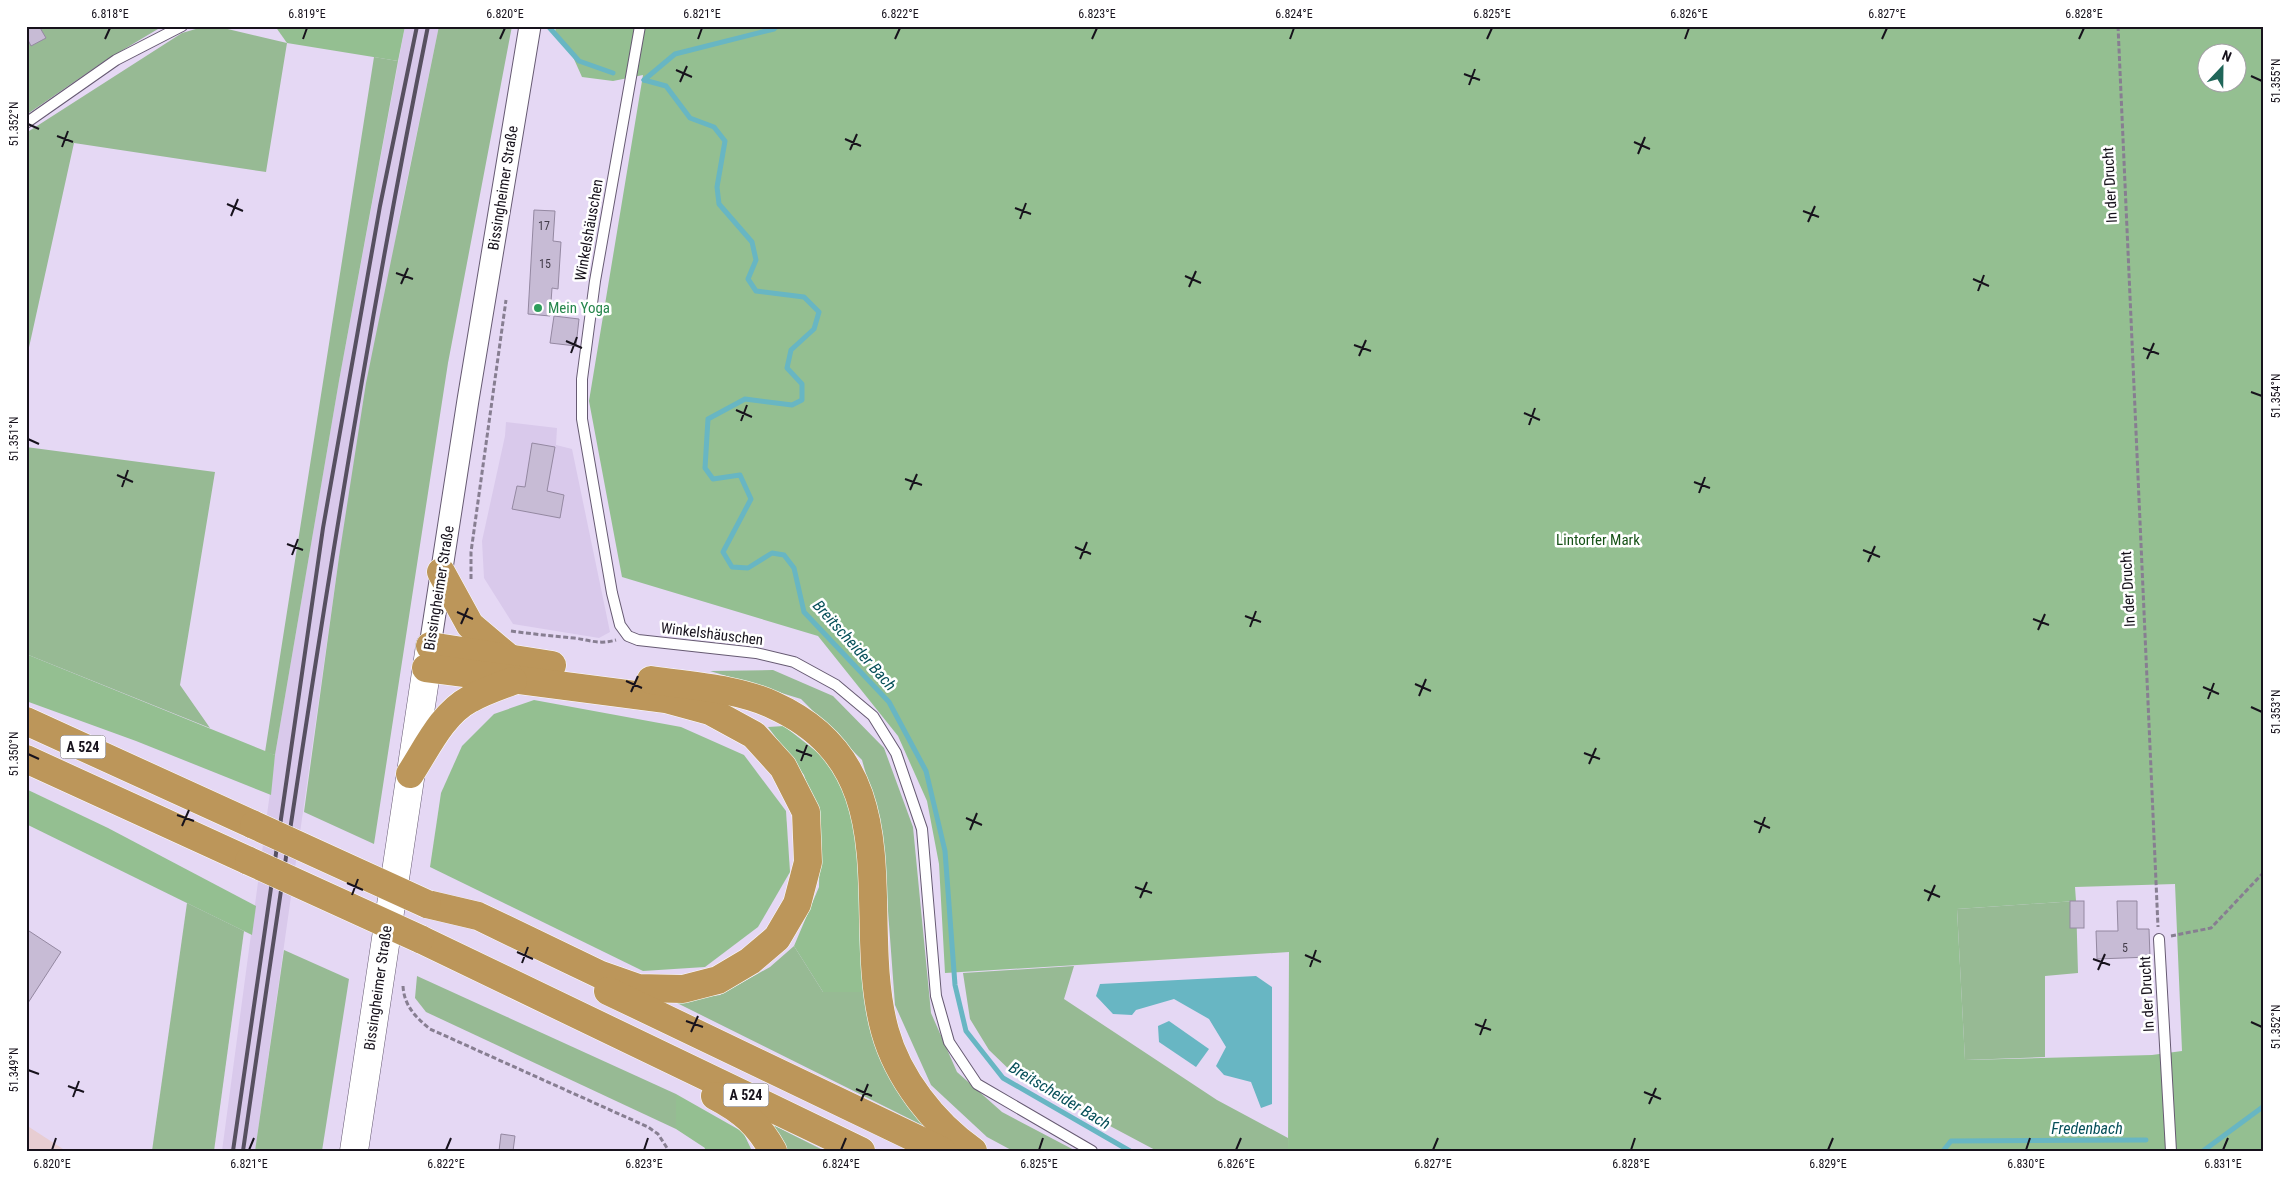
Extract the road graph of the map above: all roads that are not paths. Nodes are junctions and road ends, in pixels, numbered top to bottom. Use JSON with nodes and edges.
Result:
{"nodes":[{"id":1,"x":182,"y":26,"type":"edge"},
{"id":2,"x":640,"y":26,"type":"edge"},
{"id":3,"x":528,"y":35,"type":"edge"},
{"id":4,"x":26,"y":123,"type":"edge"},
{"id":5,"x":442,"y":572,"type":"junction"},
{"id":6,"x":428,"y":657,"type":"junction"},
{"id":7,"x":514,"y":669,"type":"junction"},
{"id":8,"x":26,"y":722,"type":"edge"},
{"id":9,"x":26,"y":759,"type":"edge"},
{"id":10,"x":410,"y":774,"type":"junction"},
{"id":11,"x":427,"y":904,"type":"junction"},
{"id":12,"x":2159,"y":938,"type":"road end"},
{"id":13,"x":631,"y":1039,"type":"junction"},
{"id":14,"x":354,"y":1151,"type":"edge"},
{"id":15,"x":773,"y":1151,"type":"edge"},
{"id":16,"x":861,"y":1151,"type":"edge"},
{"id":17,"x":942,"y":1151,"type":"edge"},
{"id":18,"x":974,"y":1151,"type":"edge"},
{"id":19,"x":1092,"y":1151,"type":"edge"},
{"id":20,"x":2171,"y":1151,"type":"edge"}],
"edges":[{"from":1,"to":4,"type":"lane"},
{"from":2,"to":19,"type":"lane","name":"Winkelshäuschen"},
{"from":3,"to":5,"type":"street","name":"Bissingheimer Straße"},
{"from":5,"to":6,"type":"street","name":"Bissingheimer Straße"},
{"from":5,"to":7,"type":"highway"},
{"from":6,"to":7,"type":"highway"},
{"from":6,"to":10,"type":"street","name":"Bissingheimer Straße"},
{"from":7,"to":10,"type":"highway"},
{"from":7,"to":11,"type":"highway"},
{"from":7,"to":18,"type":"highway"},
{"from":8,"to":11,"type":"highway","number":"A 524","bridge":true},
{"from":9,"to":13,"type":"highway","number":"A 524","bridge":true},
{"from":10,"to":14,"type":"street","name":"Bissingheimer Straße"},
{"from":11,"to":17,"type":"highway","number":"A 524"},
{"from":12,"to":20,"type":"lane","name":"In der Drucht"},
{"from":13,"to":15,"type":"highway"},
{"from":13,"to":16,"type":"highway","number":"A 524"}]}
